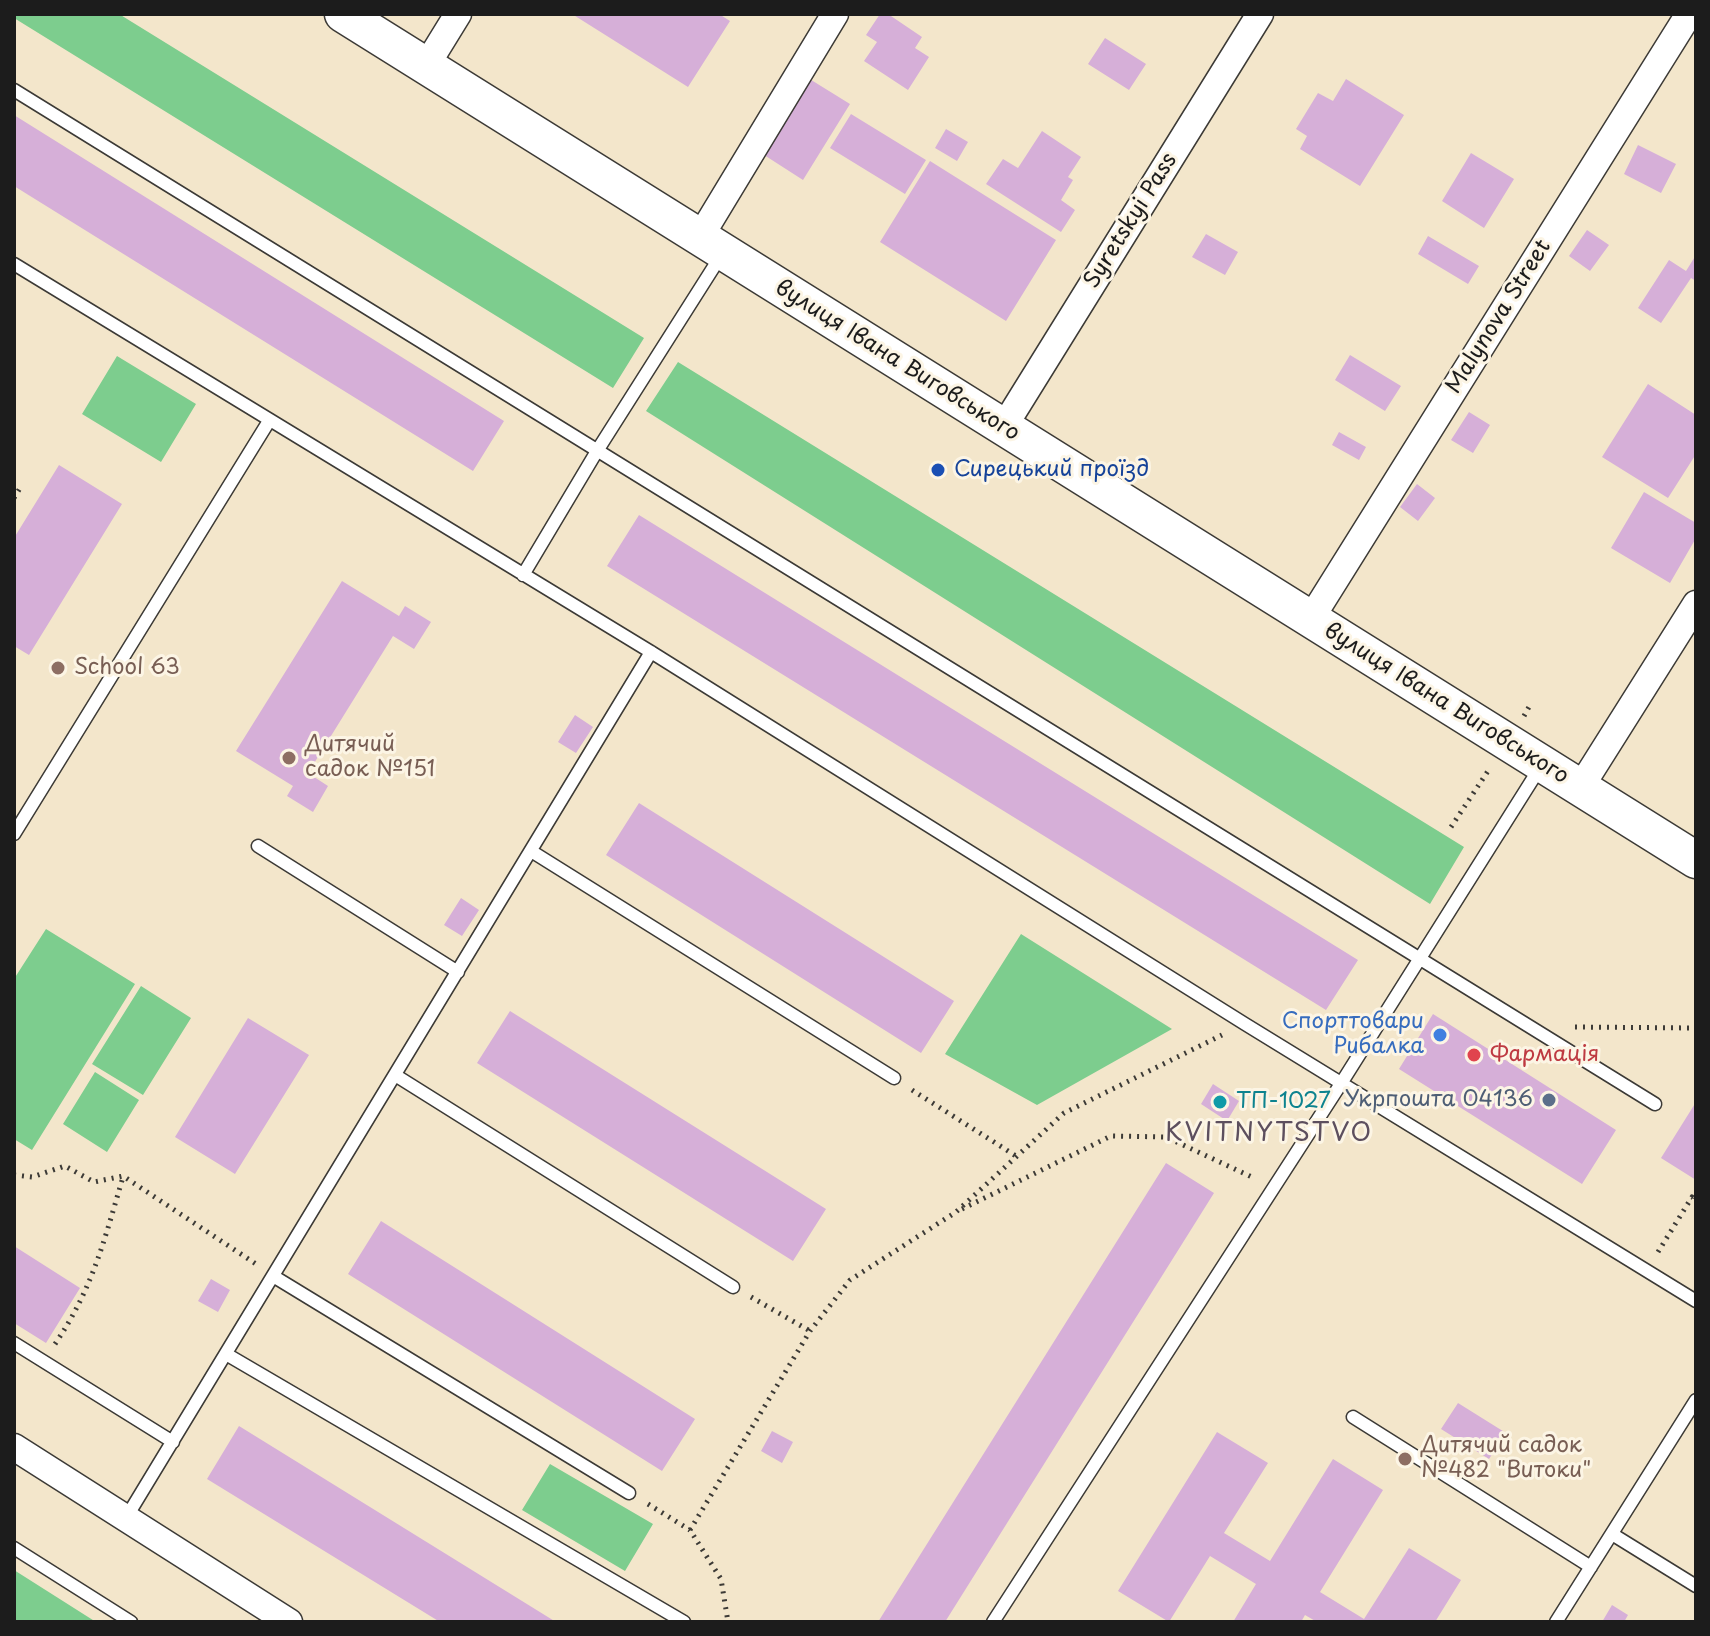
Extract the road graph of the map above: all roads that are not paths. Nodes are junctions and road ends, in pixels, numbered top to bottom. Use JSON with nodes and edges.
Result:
{"nodes":[{"id":1,"x":343,"y":14,"type":"edge"},
{"id":2,"x":458,"y":14,"type":"edge"},
{"id":3,"x":835,"y":14,"type":"edge"},
{"id":4,"x":1260,"y":14,"type":"edge"},
{"id":5,"x":1689,"y":14,"type":"edge"},
{"id":6,"x":426,"y":66,"type":"junction"},
{"id":7,"x":14,"y":90,"type":"edge"},
{"id":8,"x":711,"y":244,"type":"junction"},
{"id":9,"x":14,"y":264,"type":"edge"},
{"id":10,"x":269,"y":421,"type":"junction"},
{"id":11,"x":1003,"y":428,"type":"junction"},
{"id":12,"x":597,"y":451,"type":"junction"},
{"id":13,"x":523,"y":575,"type":"junction"},
{"id":14,"x":1696,"y":604,"type":"edge"},
{"id":15,"x":1310,"y":620,"type":"junction"},
{"id":16,"x":651,"y":652,"type":"junction"},
{"id":17,"x":1542,"y":764,"type":"junction"},
{"id":18,"x":1580,"y":788,"type":"junction"},
{"id":19,"x":14,"y":834,"type":"edge"},
{"id":20,"x":258,"y":846,"type":"dead end"},
{"id":21,"x":531,"y":851,"type":"junction"},
{"id":22,"x":1696,"y":860,"type":"edge"},
{"id":23,"x":1420,"y":958,"type":"junction"},
{"id":24,"x":458,"y":972,"type":"junction"},
{"id":25,"x":395,"y":1075,"type":"junction"},
{"id":26,"x":894,"y":1078,"type":"road end"},
{"id":27,"x":1342,"y":1082,"type":"junction"},
{"id":28,"x":1655,"y":1104,"type":"dead end"},
{"id":29,"x":273,"y":1276,"type":"junction"},
{"id":30,"x":733,"y":1287,"type":"road end"},
{"id":31,"x":1696,"y":1301,"type":"edge"},
{"id":32,"x":14,"y":1343,"type":"edge"},
{"id":33,"x":226,"y":1354,"type":"junction"},
{"id":34,"x":1696,"y":1400,"type":"edge"},
{"id":35,"x":1353,"y":1417,"type":"dead end"},
{"id":36,"x":173,"y":1442,"type":"junction"},
{"id":37,"x":14,"y":1447,"type":"edge"},
{"id":38,"x":629,"y":1493,"type":"road end"},
{"id":39,"x":126,"y":1518,"type":"junction"},
{"id":40,"x":1612,"y":1534,"type":"junction"},
{"id":41,"x":14,"y":1548,"type":"edge"},
{"id":42,"x":1591,"y":1567,"type":"junction"},
{"id":43,"x":1696,"y":1586,"type":"edge"},
{"id":44,"x":131,"y":1622,"type":"edge"},
{"id":45,"x":289,"y":1622,"type":"edge"},
{"id":46,"x":684,"y":1622,"type":"edge"},
{"id":47,"x":993,"y":1622,"type":"edge"},
{"id":48,"x":1556,"y":1622,"type":"edge"}],
"edges":[{"from":1,"to":6,"type":"main road","name":"вулиця Івана Виговського"},
{"from":2,"to":6,"type":"street"},
{"from":3,"to":8,"type":"street"},
{"from":4,"to":11,"type":"street","name":"Syretskyi Pass"},
{"from":5,"to":15,"type":"street","name":"Malynova Street"},
{"from":6,"to":8,"type":"main road","name":"вулиця Івана Виговського"},
{"from":7,"to":12,"type":"lane"},
{"from":8,"to":11,"type":"main road","name":"вулиця Івана Виговського"},
{"from":8,"to":12,"type":"lane"},
{"from":9,"to":10,"type":"lane"},
{"from":10,"to":13,"type":"lane"},
{"from":10,"to":19,"type":"lane"},
{"from":11,"to":15,"type":"main road","name":"вулиця Івана Виговського"},
{"from":12,"to":13,"type":"lane"},
{"from":12,"to":23,"type":"lane"},
{"from":13,"to":16,"type":"lane"},
{"from":14,"to":18,"type":"street"},
{"from":15,"to":17,"type":"main road","name":"вулиця Івана Виговського"},
{"from":16,"to":21,"type":"lane"},
{"from":16,"to":27,"type":"lane"},
{"from":17,"to":18,"type":"main road","name":"вулиця Івана Виговського"},
{"from":17,"to":23,"type":"lane"},
{"from":18,"to":22,"type":"main road","name":"вулиця Івана Виговського"},
{"from":20,"to":24,"type":"lane"},
{"from":21,"to":24,"type":"lane"},
{"from":21,"to":26,"type":"lane"},
{"from":23,"to":27,"type":"lane"},
{"from":23,"to":28,"type":"lane"},
{"from":24,"to":25,"type":"lane"},
{"from":25,"to":29,"type":"lane"},
{"from":25,"to":30,"type":"lane"},
{"from":27,"to":31,"type":"lane"},
{"from":27,"to":47,"type":"lane"},
{"from":29,"to":33,"type":"lane"},
{"from":29,"to":38,"type":"lane"},
{"from":32,"to":36,"type":"lane"},
{"from":33,"to":36,"type":"lane"},
{"from":33,"to":46,"type":"lane"},
{"from":34,"to":40,"type":"lane"},
{"from":35,"to":42,"type":"lane"},
{"from":36,"to":39,"type":"lane"},
{"from":37,"to":39,"type":"street"},
{"from":39,"to":45,"type":"street"},
{"from":40,"to":42,"type":"lane"},
{"from":40,"to":43,"type":"lane"},
{"from":41,"to":44,"type":"lane"},
{"from":42,"to":48,"type":"lane"}]}
